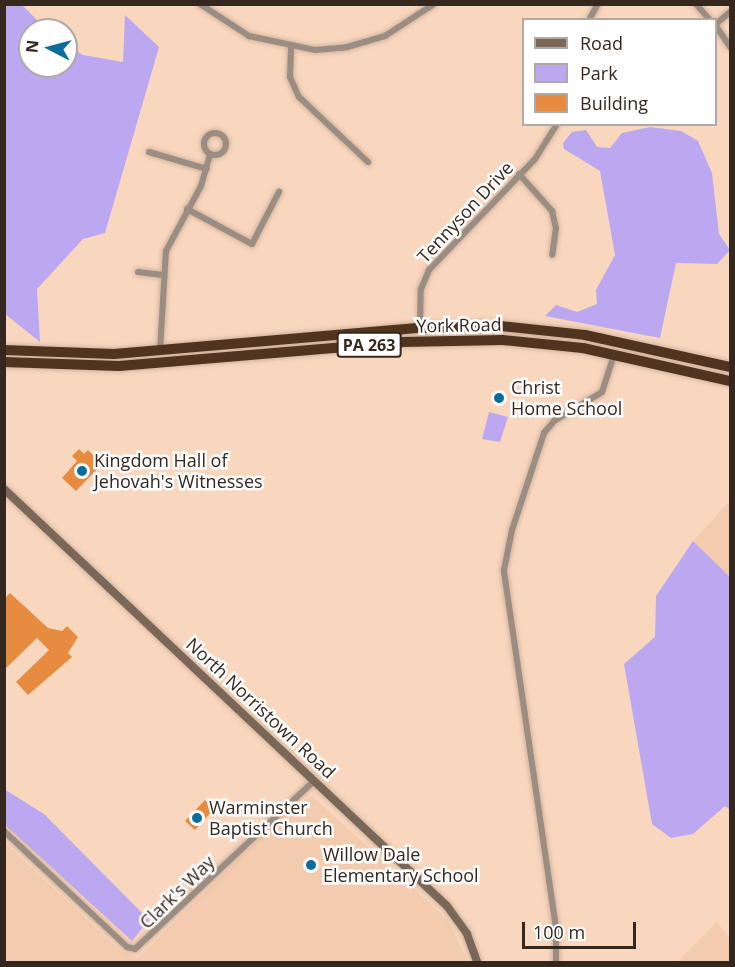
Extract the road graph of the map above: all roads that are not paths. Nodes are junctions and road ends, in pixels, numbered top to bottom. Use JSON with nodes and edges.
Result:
{"nodes":[{"id":1,"x":200,"y":4,"type":"edge"},
{"id":2,"x":434,"y":4,"type":"edge"},
{"id":3,"x":598,"y":4,"type":"edge"},
{"id":4,"x":696,"y":4,"type":"edge"},
{"id":5,"x":730,"y":12,"type":"edge"},
{"id":6,"x":590,"y":18,"type":"edge"},
{"id":7,"x":708,"y":18,"type":"edge"},
{"id":8,"x":717,"y":24,"type":"edge"},
{"id":9,"x":717,"y":27,"type":"edge"},
{"id":10,"x":730,"y":47,"type":"edge"},
{"id":11,"x":291,"y":48,"type":"junction"},
{"id":12,"x":555,"y":126,"type":"edge"},
{"id":13,"x":149,"y":152,"type":"dead end"},
{"id":14,"x":210,"y":155,"type":"dead end"},
{"id":15,"x":368,"y":162,"type":"dead end"},
{"id":16,"x":207,"y":169,"type":"junction"},
{"id":17,"x":519,"y":174,"type":"junction"},
{"id":18,"x":279,"y":192,"type":"dead end"},
{"id":19,"x":188,"y":209,"type":"junction"},
{"id":20,"x":552,"y":255,"type":"dead end"},
{"id":21,"x":138,"y":272,"type":"dead end"},
{"id":22,"x":161,"y":275,"type":"junction"},
{"id":23,"x":420,"y":328,"type":"junction"},
{"id":24,"x":4,"y":350,"type":"edge"},
{"id":25,"x":160,"y":351,"type":"junction"},
{"id":26,"x":614,"y":354,"type":"junction"},
{"id":27,"x":4,"y":362,"type":"edge"},
{"id":28,"x":160,"y":364,"type":"junction"},
{"id":29,"x":730,"y":367,"type":"edge"},
{"id":30,"x":730,"y":381,"type":"edge"},
{"id":31,"x":4,"y":489,"type":"edge"},
{"id":32,"x":314,"y":781,"type":"junction"},
{"id":33,"x":4,"y":831,"type":"edge"},
{"id":34,"x":477,"y":963,"type":"edge"},
{"id":35,"x":556,"y":963,"type":"edge"}],
"edges":[{"from":1,"to":11,"type":"street"},
{"from":2,"to":11,"type":"street"},
{"from":3,"to":6,"type":"street"},
{"from":4,"to":7,"type":"street"},
{"from":5,"to":8,"type":"street"},
{"from":9,"to":10,"type":"street"},
{"from":11,"to":15,"type":"street"},
{"from":12,"to":17,"type":"street","name":"Tennyson Drive"},
{"from":13,"to":16,"type":"street"},
{"from":14,"to":16,"type":"street"},
{"from":16,"to":19,"type":"street"},
{"from":17,"to":20,"type":"street"},
{"from":17,"to":23,"type":"street","name":"Tennyson Drive"},
{"from":18,"to":19,"type":"street"},
{"from":19,"to":22,"type":"street"},
{"from":21,"to":22,"type":"street"},
{"from":22,"to":25,"type":"street"},
{"from":23,"to":25,"type":"highway","name":"York Road","number":"PA 263"},
{"from":23,"to":29,"type":"highway","name":"York Road","number":"PA 263"},
{"from":24,"to":25,"type":"highway","name":"York Road","number":"PA 263"},
{"from":25,"to":28,"type":"street"},
{"from":26,"to":28,"type":"highway","name":"York Road","number":"PA 263"},
{"from":26,"to":30,"type":"highway","name":"York Road","number":"PA 263"},
{"from":26,"to":35,"type":"street"},
{"from":27,"to":28,"type":"highway","name":"York Road","number":"PA 263"},
{"from":31,"to":32,"type":"street","name":"North Norristown Road"},
{"from":32,"to":33,"type":"street","name":"Clark's Way"},
{"from":32,"to":34,"type":"street","name":"North Norristown Road"}]}
